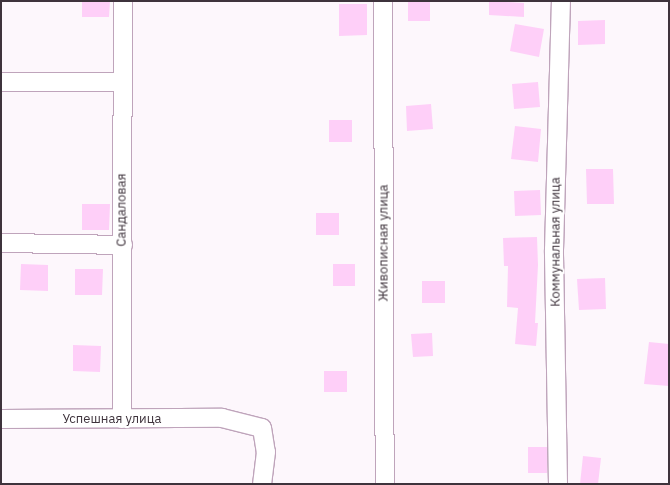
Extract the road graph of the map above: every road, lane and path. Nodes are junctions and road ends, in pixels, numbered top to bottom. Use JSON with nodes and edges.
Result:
{"nodes":[{"id":1,"x":123,"y":1,"type":"edge"},
{"id":2,"x":383,"y":1,"type":"edge"},
{"id":3,"x":561,"y":1,"type":"edge"},
{"id":4,"x":1,"y":82,"type":"edge"},
{"id":5,"x":122,"y":82,"type":"junction"},
{"id":6,"x":1,"y":243,"type":"edge"},
{"id":7,"x":123,"y":245,"type":"junction"},
{"id":8,"x":1,"y":419,"type":"edge"},
{"id":9,"x":122,"y":419,"type":"junction"},
{"id":10,"x":262,"y":484,"type":"edge"},
{"id":11,"x":384,"y":484,"type":"edge"},
{"id":12,"x":558,"y":484,"type":"edge"}],
"edges":[{"from":1,"to":5,"type":"street","name":"Сандаловая"},
{"from":2,"to":11,"type":"street","name":"Живописная улица"},
{"from":3,"to":12,"type":"street","name":"Коммунальная улица"},
{"from":4,"to":5,"type":"street"},
{"from":5,"to":7,"type":"street","name":"Сандаловая"},
{"from":6,"to":7,"type":"street"},
{"from":7,"to":9,"type":"street","name":"Сандаловая"},
{"from":8,"to":9,"type":"street","name":"Успешная улица"},
{"from":9,"to":10,"type":"street","name":"Успешная улица"}]}
